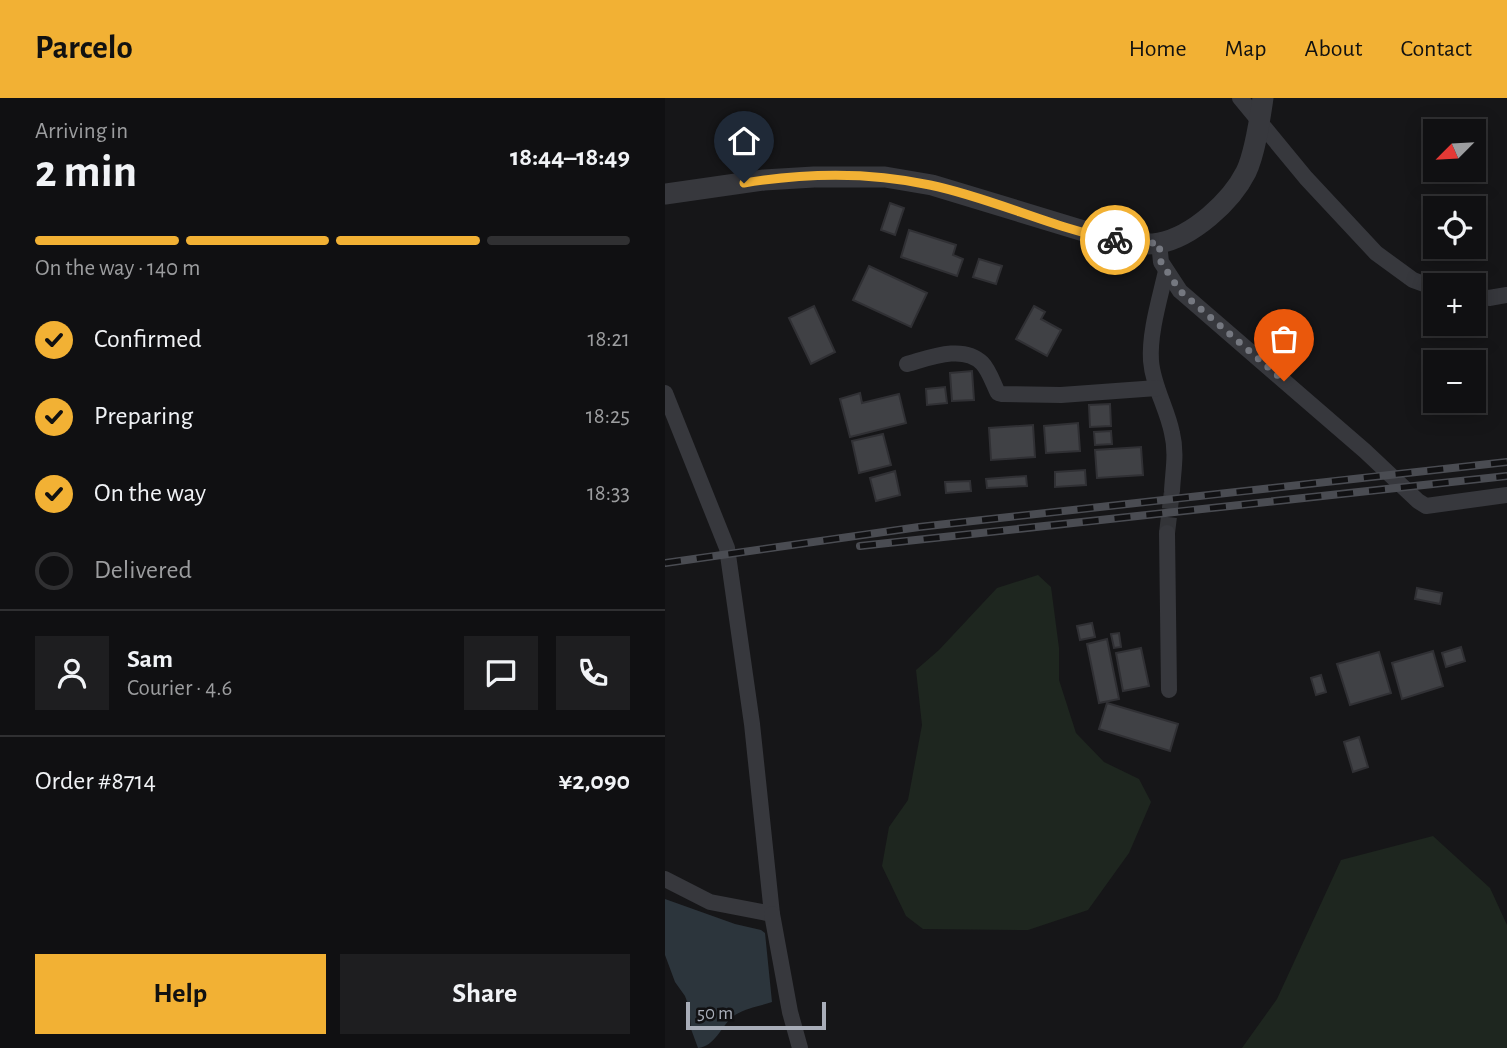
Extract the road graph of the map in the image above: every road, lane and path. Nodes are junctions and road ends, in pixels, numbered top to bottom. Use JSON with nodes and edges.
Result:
{"nodes":[{"id":1,"x":1240,"y":98,"type":"edge"},
{"id":2,"x":1263,"y":98,"type":"edge"},
{"id":3,"x":1260,"y":120,"type":"junction"},
{"id":4,"x":665,"y":194,"type":"edge"},
{"id":5,"x":1159,"y":243,"type":"junction"},
{"id":6,"x":1166,"y":271,"type":"junction"},
{"id":7,"x":1423,"y":283,"type":"edge"},
{"id":8,"x":1507,"y":295,"type":"edge"},
{"id":9,"x":1486,"y":297,"type":"edge"},
{"id":10,"x":907,"y":364,"type":"dead end"},
{"id":11,"x":1157,"y":388,"type":"junction"},
{"id":12,"x":665,"y":393,"type":"edge"},
{"id":13,"x":1172,"y":491,"type":"tunnel mouth"},
{"id":14,"x":1507,"y":495,"type":"edge"},
{"id":15,"x":1167,"y":533,"type":"tunnel mouth"},
{"id":16,"x":1169,"y":690,"type":"dead end"},
{"id":17,"x":665,"y":879,"type":"edge"},
{"id":18,"x":772,"y":914,"type":"junction"},
{"id":19,"x":800,"y":1048,"type":"edge"}],
"edges":[{"from":1,"to":3,"type":"street"},
{"from":2,"to":3,"type":"street"},
{"from":3,"to":5,"type":"street"},
{"from":3,"to":7,"type":"street"},
{"from":4,"to":5,"type":"street"},
{"from":5,"to":6,"type":"street"},
{"from":6,"to":11,"type":"street"},
{"from":6,"to":14,"type":"street"},
{"from":8,"to":9,"type":"street"},
{"from":10,"to":11,"type":"street"},
{"from":11,"to":13,"type":"street"},
{"from":12,"to":18,"type":"street"},
{"from":15,"to":16,"type":"street"},
{"from":17,"to":18,"type":"street"},
{"from":18,"to":19,"type":"street"}]}
